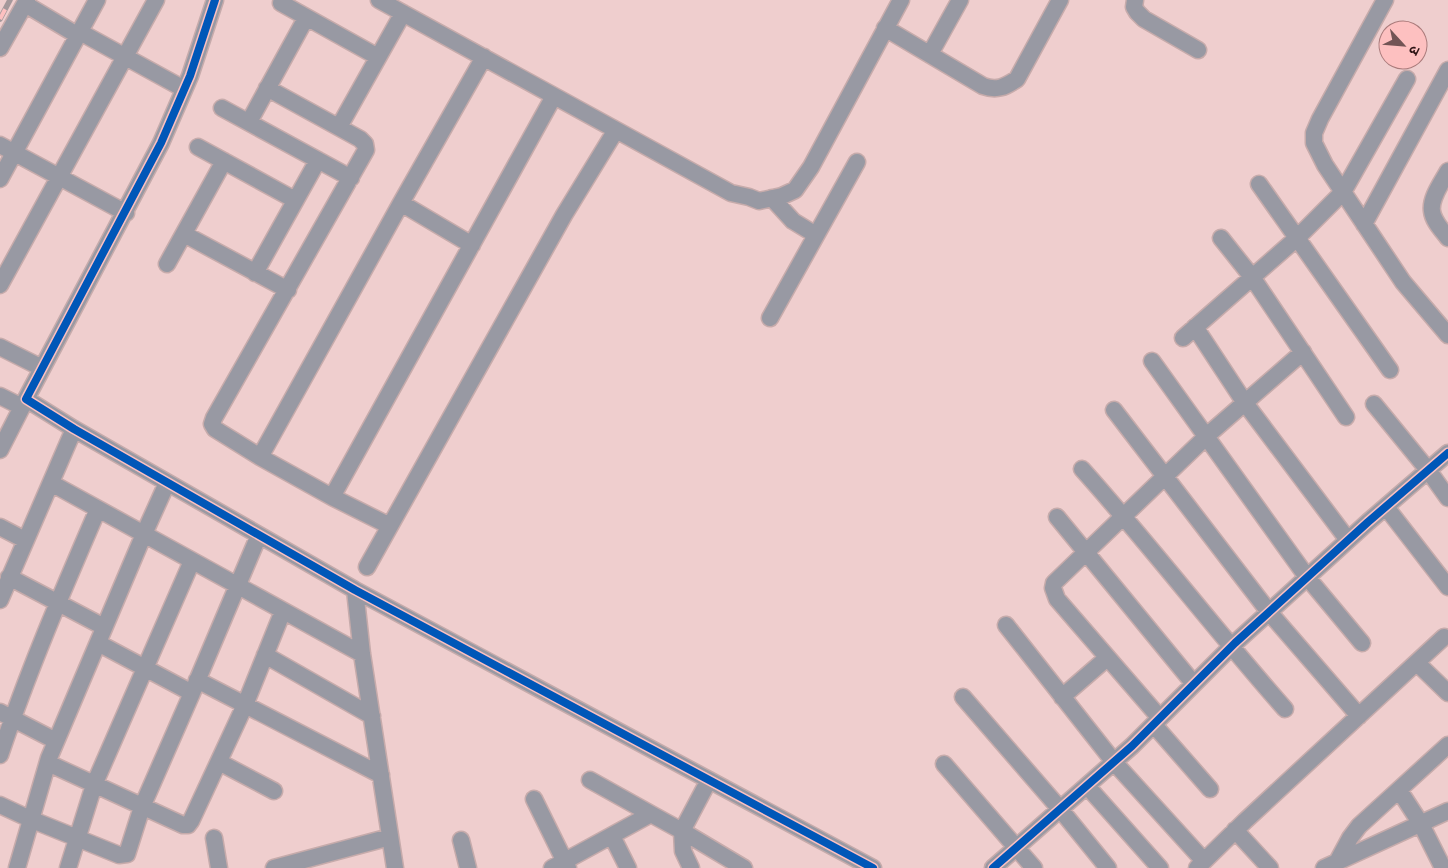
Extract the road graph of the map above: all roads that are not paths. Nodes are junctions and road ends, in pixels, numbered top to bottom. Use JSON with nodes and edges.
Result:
{"nodes":[{"id":1,"x":97,"y":0,"type":"edge"},
{"id":2,"x":156,"y":0,"type":"edge"},
{"id":3,"x":214,"y":0,"type":"edge"},
{"id":4,"x":379,"y":0,"type":"edge"},
{"id":5,"x":901,"y":0,"type":"edge"},
{"id":6,"x":960,"y":0,"type":"edge"},
{"id":7,"x":1060,"y":0,"type":"edge"},
{"id":8,"x":1135,"y":0,"type":"edge"},
{"id":9,"x":1385,"y":0,"type":"edge"},
{"id":10,"x":26,"y":2,"type":"edge"},
{"id":11,"x":281,"y":3,"type":"dead end"},
{"id":12,"x":403,"y":13,"type":"junction"},
{"id":13,"x":306,"y":18,"type":"junction"},
{"id":14,"x":885,"y":28,"type":"junction"},
{"id":15,"x":80,"y":32,"type":"junction"},
{"id":16,"x":0,"y":48,"type":"edge"},
{"id":17,"x":1198,"y":50,"type":"dead end"},
{"id":18,"x":930,"y":54,"type":"junction"},
{"id":19,"x":124,"y":56,"type":"junction"},
{"id":20,"x":378,"y":57,"type":"junction"},
{"id":21,"x":484,"y":57,"type":"junction"},
{"id":22,"x":1448,"y":70,"type":"edge"},
{"id":23,"x":1406,"y":79,"type":"dead end"},
{"id":24,"x":267,"y":88,"type":"junction"},
{"id":25,"x":184,"y":89,"type":"junction"},
{"id":26,"x":554,"y":96,"type":"junction"},
{"id":27,"x":222,"y":108,"type":"dead end"},
{"id":28,"x":249,"y":122,"type":"junction"},
{"id":29,"x":339,"y":126,"type":"junction"},
{"id":30,"x":616,"y":130,"type":"junction"},
{"id":31,"x":198,"y":147,"type":"dead end"},
{"id":32,"x":7,"y":149,"type":"edge"},
{"id":33,"x":318,"y":160,"type":"junction"},
{"id":34,"x":224,"y":161,"type":"junction"},
{"id":35,"x":857,"y":162,"type":"dead end"},
{"id":36,"x":1448,"y":171,"type":"edge"},
{"id":37,"x":58,"y":177,"type":"junction"},
{"id":38,"x":351,"y":178,"type":"junction"},
{"id":39,"x":0,"y":179,"type":"edge"},
{"id":40,"x":1260,"y":184,"type":"dead end"},
{"id":41,"x":1343,"y":192,"type":"junction"},
{"id":42,"x":772,"y":198,"type":"junction"},
{"id":43,"x":295,"y":200,"type":"junction"},
{"id":44,"x":401,"y":203,"type":"junction"},
{"id":45,"x":126,"y":212,"type":"junction"},
{"id":46,"x":1364,"y":224,"type":"junction"},
{"id":47,"x":184,"y":234,"type":"junction"},
{"id":48,"x":816,"y":235,"type":"junction"},
{"id":49,"x":1221,"y":238,"type":"dead end"},
{"id":50,"x":1297,"y":238,"type":"junction"},
{"id":51,"x":1448,"y":238,"type":"edge"},
{"id":52,"x":472,"y":245,"type":"junction"},
{"id":53,"x":167,"y":264,"type":"dead end"},
{"id":54,"x":255,"y":272,"type":"junction"},
{"id":55,"x":1252,"y":277,"type":"junction"},
{"id":56,"x":0,"y":285,"type":"edge"},
{"id":57,"x":288,"y":290,"type":"junction"},
{"id":58,"x":770,"y":318,"type":"dead end"},
{"id":59,"x":1448,"y":335,"type":"edge"},
{"id":60,"x":0,"y":347,"type":"edge"},
{"id":61,"x":1303,"y":352,"type":"junction"},
{"id":62,"x":1152,"y":361,"type":"dead end"},
{"id":63,"x":42,"y":368,"type":"junction"},
{"id":64,"x":1390,"y":370,"type":"dead end"},
{"id":65,"x":0,"y":396,"type":"edge"},
{"id":66,"x":24,"y":403,"type":"junction"},
{"id":67,"x":1245,"y":403,"type":"junction"},
{"id":68,"x":1374,"y":404,"type":"dead end"},
{"id":69,"x":1114,"y":410,"type":"dead end"},
{"id":70,"x":1346,"y":417,"type":"dead end"},
{"id":71,"x":74,"y":429,"type":"junction"},
{"id":72,"x":1207,"y":436,"type":"junction"},
{"id":73,"x":0,"y":449,"type":"edge"},
{"id":74,"x":1448,"y":453,"type":"edge"},
{"id":75,"x":260,"y":457,"type":"junction"},
{"id":76,"x":1082,"y":469,"type":"dead end"},
{"id":77,"x":1428,"y":470,"type":"junction"},
{"id":78,"x":1165,"y":477,"type":"junction"},
{"id":79,"x":51,"y":483,"type":"junction"},
{"id":80,"x":167,"y":483,"type":"junction"},
{"id":81,"x":332,"y":497,"type":"junction"},
{"id":82,"x":1448,"y":498,"type":"edge"},
{"id":83,"x":1386,"y":507,"type":"junction"},
{"id":84,"x":98,"y":509,"type":"junction"},
{"id":85,"x":1124,"y":516,"type":"junction"},
{"id":86,"x":1057,"y":517,"type":"dead end"},
{"id":87,"x":390,"y":526,"type":"junction"},
{"id":88,"x":0,"y":527,"type":"edge"},
{"id":89,"x":144,"y":534,"type":"junction"},
{"id":90,"x":259,"y":535,"type":"junction"},
{"id":91,"x":26,"y":540,"type":"junction"},
{"id":92,"x":1348,"y":540,"type":"junction"},
{"id":93,"x":1087,"y":552,"type":"junction"},
{"id":94,"x":192,"y":560,"type":"junction"},
{"id":95,"x":367,"y":568,"type":"dead end"},
{"id":96,"x":9,"y":577,"type":"junction"},
{"id":97,"x":1307,"y":577,"type":"junction"},
{"id":98,"x":237,"y":586,"type":"junction"},
{"id":99,"x":1448,"y":587,"type":"edge"},
{"id":100,"x":355,"y":590,"type":"junction"},
{"id":101,"x":0,"y":600,"type":"edge"},
{"id":102,"x":58,"y":602,"type":"junction"},
{"id":103,"x":283,"y":611,"type":"junction"},
{"id":104,"x":1269,"y":612,"type":"junction"},
{"id":105,"x":1006,"y":625,"type":"dead end"},
{"id":106,"x":104,"y":627,"type":"junction"},
{"id":107,"x":1444,"y":637,"type":"dead end"},
{"id":108,"x":98,"y":643,"type":"junction"},
{"id":109,"x":1362,"y":643,"type":"dead end"},
{"id":110,"x":1230,"y":648,"type":"junction"},
{"id":111,"x":362,"y":654,"type":"junction"},
{"id":112,"x":265,"y":655,"type":"junction"},
{"id":113,"x":1107,"y":658,"type":"junction"},
{"id":114,"x":1417,"y":663,"type":"junction"},
{"id":115,"x":144,"y":668,"type":"junction"},
{"id":116,"x":1194,"y":684,"type":"junction"},
{"id":117,"x":194,"y":686,"type":"junction"},
{"id":118,"x":1448,"y":693,"type":"edge"},
{"id":119,"x":963,"y":697,"type":"dead end"},
{"id":120,"x":1062,"y":697,"type":"junction"},
{"id":121,"x":245,"y":705,"type":"junction"},
{"id":122,"x":1285,"y":710,"type":"dead end"},
{"id":123,"x":6,"y":714,"type":"edge"},
{"id":124,"x":372,"y":716,"type":"junction"},
{"id":125,"x":1359,"y":716,"type":"junction"},
{"id":126,"x":1157,"y":722,"type":"junction"},
{"id":127,"x":56,"y":741,"type":"junction"},
{"id":128,"x":1448,"y":745,"type":"edge"},
{"id":129,"x":0,"y":755,"type":"edge"},
{"id":130,"x":219,"y":762,"type":"junction"},
{"id":131,"x":1114,"y":762,"type":"junction"},
{"id":132,"x":48,"y":763,"type":"junction"},
{"id":133,"x":944,"y":764,"type":"dead end"},
{"id":134,"x":380,"y":775,"type":"junction"},
{"id":135,"x":590,"y":780,"type":"dead end"},
{"id":136,"x":709,"y":780,"type":"junction"},
{"id":137,"x":94,"y":785,"type":"junction"},
{"id":138,"x":1087,"y":786,"type":"junction"},
{"id":139,"x":1210,"y":789,"type":"dead end"},
{"id":140,"x":1399,"y":790,"type":"junction"},
{"id":141,"x":274,"y":791,"type":"dead end"},
{"id":142,"x":534,"y":799,"type":"dead end"},
{"id":143,"x":0,"y":805,"type":"edge"},
{"id":144,"x":142,"y":807,"type":"junction"},
{"id":145,"x":1060,"y":809,"type":"junction"},
{"id":146,"x":1448,"y":811,"type":"edge"},
{"id":147,"x":651,"y":814,"type":"junction"},
{"id":148,"x":30,"y":819,"type":"junction"},
{"id":149,"x":1421,"y":824,"type":"junction"},
{"id":150,"x":1235,"y":830,"type":"junction"},
{"id":151,"x":682,"y":831,"type":"junction"},
{"id":152,"x":612,"y":836,"type":"junction"},
{"id":153,"x":78,"y":838,"type":"junction"},
{"id":154,"x":214,"y":838,"type":"dead end"},
{"id":155,"x":390,"y":838,"type":"junction"},
{"id":156,"x":460,"y":840,"type":"dead end"},
{"id":157,"x":1016,"y":848,"type":"junction"},
{"id":158,"x":332,"y":860,"type":"edge"},
{"id":159,"x":1200,"y":865,"type":"edge"},
{"id":160,"x":1331,"y":865,"type":"edge"},
{"id":161,"x":562,"y":866,"type":"edge"},
{"id":162,"x":17,"y":868,"type":"edge"},
{"id":163,"x":68,"y":868,"type":"edge"},
{"id":164,"x":220,"y":868,"type":"edge"},
{"id":165,"x":276,"y":868,"type":"edge"},
{"id":166,"x":395,"y":868,"type":"edge"},
{"id":167,"x":468,"y":868,"type":"edge"},
{"id":168,"x":628,"y":868,"type":"edge"},
{"id":169,"x":691,"y":868,"type":"edge"},
{"id":170,"x":744,"y":868,"type":"edge"},
{"id":171,"x":871,"y":868,"type":"edge"},
{"id":172,"x":994,"y":868,"type":"edge"},
{"id":173,"x":1034,"y":868,"type":"edge"},
{"id":174,"x":1108,"y":868,"type":"edge"},
{"id":175,"x":1160,"y":868,"type":"edge"},
{"id":176,"x":1270,"y":868,"type":"edge"},
{"id":177,"x":1444,"y":868,"type":"edge"}],
"edges":[{"from":1,"to":15,"type":"street"},
{"from":2,"to":19,"type":"street"},
{"from":3,"to":25,"type":"street"},
{"from":4,"to":12,"type":"street"},
{"from":5,"to":14,"type":"street"},
{"from":6,"to":18,"type":"street"},
{"from":7,"to":18,"type":"street"},
{"from":8,"to":17,"type":"street"},
{"from":9,"to":41,"type":"street"},
{"from":10,"to":15,"type":"street"},
{"from":10,"to":16,"type":"street"},
{"from":11,"to":13,"type":"street"},
{"from":12,"to":20,"type":"street"},
{"from":12,"to":21,"type":"street"},
{"from":13,"to":20,"type":"street"},
{"from":13,"to":24,"type":"street"},
{"from":14,"to":18,"type":"street"},
{"from":14,"to":42,"type":"street"},
{"from":15,"to":19,"type":"street"},
{"from":15,"to":32,"type":"street"},
{"from":19,"to":25,"type":"street"},
{"from":19,"to":37,"type":"street"},
{"from":20,"to":29,"type":"street"},
{"from":21,"to":26,"type":"street"},
{"from":21,"to":44,"type":"street"},
{"from":22,"to":46,"type":"street"},
{"from":23,"to":41,"type":"street"},
{"from":24,"to":28,"type":"street"},
{"from":24,"to":29,"type":"street"},
{"from":25,"to":45,"type":"street"},
{"from":26,"to":30,"type":"street"},
{"from":26,"to":52,"type":"street"},
{"from":27,"to":28,"type":"street"},
{"from":28,"to":33,"type":"street"},
{"from":29,"to":38,"type":"street"},
{"from":30,"to":42,"type":"street"},
{"from":30,"to":87,"type":"street"},
{"from":31,"to":34,"type":"street"},
{"from":32,"to":37,"type":"street"},
{"from":32,"to":39,"type":"street"},
{"from":33,"to":38,"type":"street"},
{"from":33,"to":43,"type":"street"},
{"from":34,"to":43,"type":"street"},
{"from":34,"to":47,"type":"street"},
{"from":35,"to":48,"type":"street"},
{"from":36,"to":51,"type":"street"},
{"from":37,"to":45,"type":"street"},
{"from":37,"to":56,"type":"street"},
{"from":38,"to":57,"type":"street"},
{"from":40,"to":50,"type":"street"},
{"from":41,"to":46,"type":"street"},
{"from":41,"to":50,"type":"street"},
{"from":42,"to":48,"type":"street"},
{"from":43,"to":54,"type":"street"},
{"from":44,"to":52,"type":"street"},
{"from":44,"to":75,"type":"street"},
{"from":45,"to":63,"type":"street"},
{"from":46,"to":59,"type":"street"},
{"from":47,"to":53,"type":"street"},
{"from":47,"to":54,"type":"street"},
{"from":48,"to":58,"type":"street"},
{"from":49,"to":55,"type":"street"},
{"from":50,"to":55,"type":"street"},
{"from":50,"to":64,"type":"street"},
{"from":52,"to":81,"type":"street"},
{"from":54,"to":57,"type":"street"},
{"from":55,"to":61,"type":"street"},
{"from":55,"to":67,"type":"street"},
{"from":57,"to":75,"type":"street"},
{"from":60,"to":63,"type":"street"},
{"from":61,"to":67,"type":"street"},
{"from":61,"to":70,"type":"street"},
{"from":62,"to":72,"type":"street"},
{"from":63,"to":66,"type":"street"},
{"from":65,"to":66,"type":"street"},
{"from":66,"to":71,"type":"street"},
{"from":66,"to":73,"type":"street"},
{"from":67,"to":72,"type":"street"},
{"from":67,"to":92,"type":"street"},
{"from":68,"to":77,"type":"street"},
{"from":69,"to":78,"type":"street"},
{"from":71,"to":79,"type":"street"},
{"from":71,"to":80,"type":"street"},
{"from":72,"to":78,"type":"street"},
{"from":72,"to":97,"type":"street"},
{"from":74,"to":77,"type":"street"},
{"from":75,"to":81,"type":"street"},
{"from":76,"to":85,"type":"street"},
{"from":77,"to":82,"type":"street"},
{"from":77,"to":83,"type":"street"},
{"from":78,"to":85,"type":"street"},
{"from":78,"to":104,"type":"street"},
{"from":79,"to":84,"type":"street"},
{"from":79,"to":91,"type":"street"},
{"from":80,"to":89,"type":"street"},
{"from":80,"to":90,"type":"street"},
{"from":81,"to":87,"type":"street"},
{"from":83,"to":92,"type":"street"},
{"from":83,"to":99,"type":"street"},
{"from":84,"to":89,"type":"street"},
{"from":84,"to":102,"type":"street"},
{"from":85,"to":93,"type":"street"},
{"from":85,"to":110,"type":"street"},
{"from":86,"to":93,"type":"street"},
{"from":87,"to":95,"type":"street"},
{"from":88,"to":91,"type":"street"},
{"from":89,"to":94,"type":"street"},
{"from":89,"to":106,"type":"street"},
{"from":90,"to":98,"type":"street"},
{"from":90,"to":100,"type":"street"},
{"from":91,"to":96,"type":"street"},
{"from":92,"to":97,"type":"street"},
{"from":93,"to":113,"type":"street"},
{"from":93,"to":116,"type":"street"},
{"from":94,"to":98,"type":"street"},
{"from":94,"to":115,"type":"street"},
{"from":96,"to":101,"type":"street"},
{"from":96,"to":102,"type":"street"},
{"from":97,"to":104,"type":"street"},
{"from":97,"to":109,"type":"street"},
{"from":98,"to":103,"type":"street"},
{"from":98,"to":117,"type":"street"},
{"from":100,"to":111,"type":"street"},
{"from":100,"to":136,"type":"street"},
{"from":102,"to":106,"type":"street"},
{"from":102,"to":123,"type":"street"},
{"from":103,"to":111,"type":"street"},
{"from":103,"to":112,"type":"street"},
{"from":104,"to":110,"type":"street"},
{"from":104,"to":125,"type":"street"},
{"from":105,"to":120,"type":"street"},
{"from":106,"to":108,"type":"street"},
{"from":107,"to":114,"type":"street"},
{"from":108,"to":115,"type":"street"},
{"from":108,"to":127,"type":"street"},
{"from":110,"to":116,"type":"street"},
{"from":110,"to":122,"type":"street"},
{"from":111,"to":124,"type":"street"},
{"from":112,"to":121,"type":"street"},
{"from":112,"to":124,"type":"street"},
{"from":113,"to":120,"type":"street"},
{"from":113,"to":126,"type":"street"},
{"from":114,"to":118,"type":"street"},
{"from":114,"to":125,"type":"street"},
{"from":115,"to":117,"type":"street"},
{"from":115,"to":137,"type":"street"},
{"from":116,"to":126,"type":"street"},
{"from":117,"to":121,"type":"street"},
{"from":117,"to":144,"type":"street"},
{"from":119,"to":145,"type":"street"},
{"from":120,"to":131,"type":"street"},
{"from":121,"to":130,"type":"street"},
{"from":121,"to":134,"type":"street"},
{"from":123,"to":127,"type":"street"},
{"from":123,"to":129,"type":"street"},
{"from":124,"to":134,"type":"street"},
{"from":125,"to":150,"type":"street"},
{"from":126,"to":131,"type":"street"},
{"from":126,"to":139,"type":"street"},
{"from":127,"to":132,"type":"street"},
{"from":128,"to":140,"type":"street"},
{"from":130,"to":141,"type":"street"},
{"from":130,"to":144,"type":"street"},
{"from":131,"to":138,"type":"street"},
{"from":131,"to":159,"type":"street"},
{"from":132,"to":137,"type":"street"},
{"from":132,"to":148,"type":"street"},
{"from":133,"to":157,"type":"street"},
{"from":134,"to":155,"type":"street"},
{"from":135,"to":147,"type":"street"},
{"from":136,"to":151,"type":"street"},
{"from":136,"to":171,"type":"street"},
{"from":137,"to":144,"type":"street"},
{"from":137,"to":153,"type":"street"},
{"from":138,"to":145,"type":"street"},
{"from":138,"to":175,"type":"street"},
{"from":140,"to":149,"type":"street"},
{"from":140,"to":160,"type":"street"},
{"from":142,"to":161,"type":"street"},
{"from":143,"to":148,"type":"street"},
{"from":144,"to":153,"type":"street"},
{"from":145,"to":157,"type":"street"},
{"from":145,"to":174,"type":"street"},
{"from":146,"to":149,"type":"street"},
{"from":147,"to":151,"type":"street"},
{"from":147,"to":152,"type":"street"},
{"from":148,"to":153,"type":"street"},
{"from":148,"to":162,"type":"street"},
{"from":149,"to":160,"type":"street"},
{"from":149,"to":177,"type":"street"},
{"from":150,"to":159,"type":"street"},
{"from":150,"to":176,"type":"street"},
{"from":151,"to":169,"type":"street"},
{"from":151,"to":170,"type":"street"},
{"from":152,"to":161,"type":"street"},
{"from":152,"to":168,"type":"street"},
{"from":153,"to":163,"type":"street"},
{"from":154,"to":164,"type":"street"},
{"from":155,"to":158,"type":"street"},
{"from":155,"to":166,"type":"street"},
{"from":156,"to":167,"type":"street"},
{"from":157,"to":172,"type":"street"},
{"from":157,"to":173,"type":"street"},
{"from":158,"to":165,"type":"street"}]}
